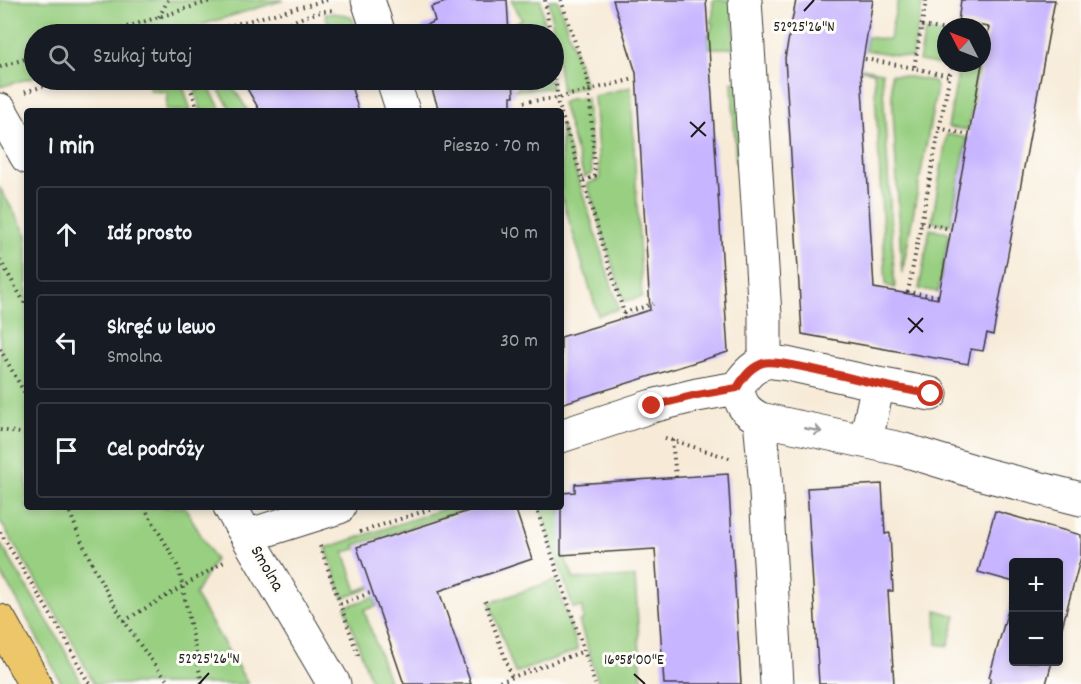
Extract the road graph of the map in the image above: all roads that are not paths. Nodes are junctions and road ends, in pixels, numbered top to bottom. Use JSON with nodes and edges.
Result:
{"nodes":[{"id":1,"x":745,"y":0,"type":"edge"},
{"id":2,"x":353,"y":5,"type":"edge"},
{"id":3,"x":370,"y":24,"type":"edge"},
{"id":4,"x":396,"y":90,"type":"edge"},
{"id":5,"x":10,"y":102,"type":"edge"},
{"id":6,"x":401,"y":108,"type":"edge"},
{"id":7,"x":24,"y":147,"type":"edge"},
{"id":8,"x":765,"y":361,"type":"junction"},
{"id":9,"x":878,"y":384,"type":"junction"},
{"id":10,"x":737,"y":388,"type":"junction"},
{"id":11,"x":931,"y":394,"type":"dead end"},
{"id":12,"x":760,"y":419,"type":"junction"},
{"id":13,"x":564,"y":435,"type":"edge"},
{"id":14,"x":866,"y":440,"type":"junction"},
{"id":15,"x":1081,"y":499,"type":"edge"},
{"id":16,"x":232,"y":510,"type":"edge"},
{"id":17,"x":346,"y":521,"type":"edge"},
{"id":18,"x":250,"y":541,"type":"junction"},
{"id":19,"x":0,"y":621,"type":"edge"},
{"id":20,"x":35,"y":684,"type":"edge"},
{"id":21,"x":334,"y":684,"type":"edge"},
{"id":22,"x":777,"y":684,"type":"edge"}],
"edges":[{"from":1,"to":8,"type":"street"},
{"from":2,"to":3,"type":"street"},
{"from":4,"to":6,"type":"street"},
{"from":5,"to":7,"type":"street"},
{"from":8,"to":9,"type":"street"},
{"from":8,"to":10,"type":"street"},
{"from":9,"to":11,"type":"street"},
{"from":9,"to":14,"type":"street"},
{"from":10,"to":12,"type":"street"},
{"from":10,"to":13,"type":"street"},
{"from":12,"to":14,"type":"street","one_way":true},
{"from":12,"to":22,"type":"street"},
{"from":14,"to":15,"type":"street"},
{"from":16,"to":18,"type":"street"},
{"from":17,"to":18,"type":"street","name":"Smolna"},
{"from":18,"to":21,"type":"street","name":"Smolna"},
{"from":19,"to":20,"type":"main road"}]}
